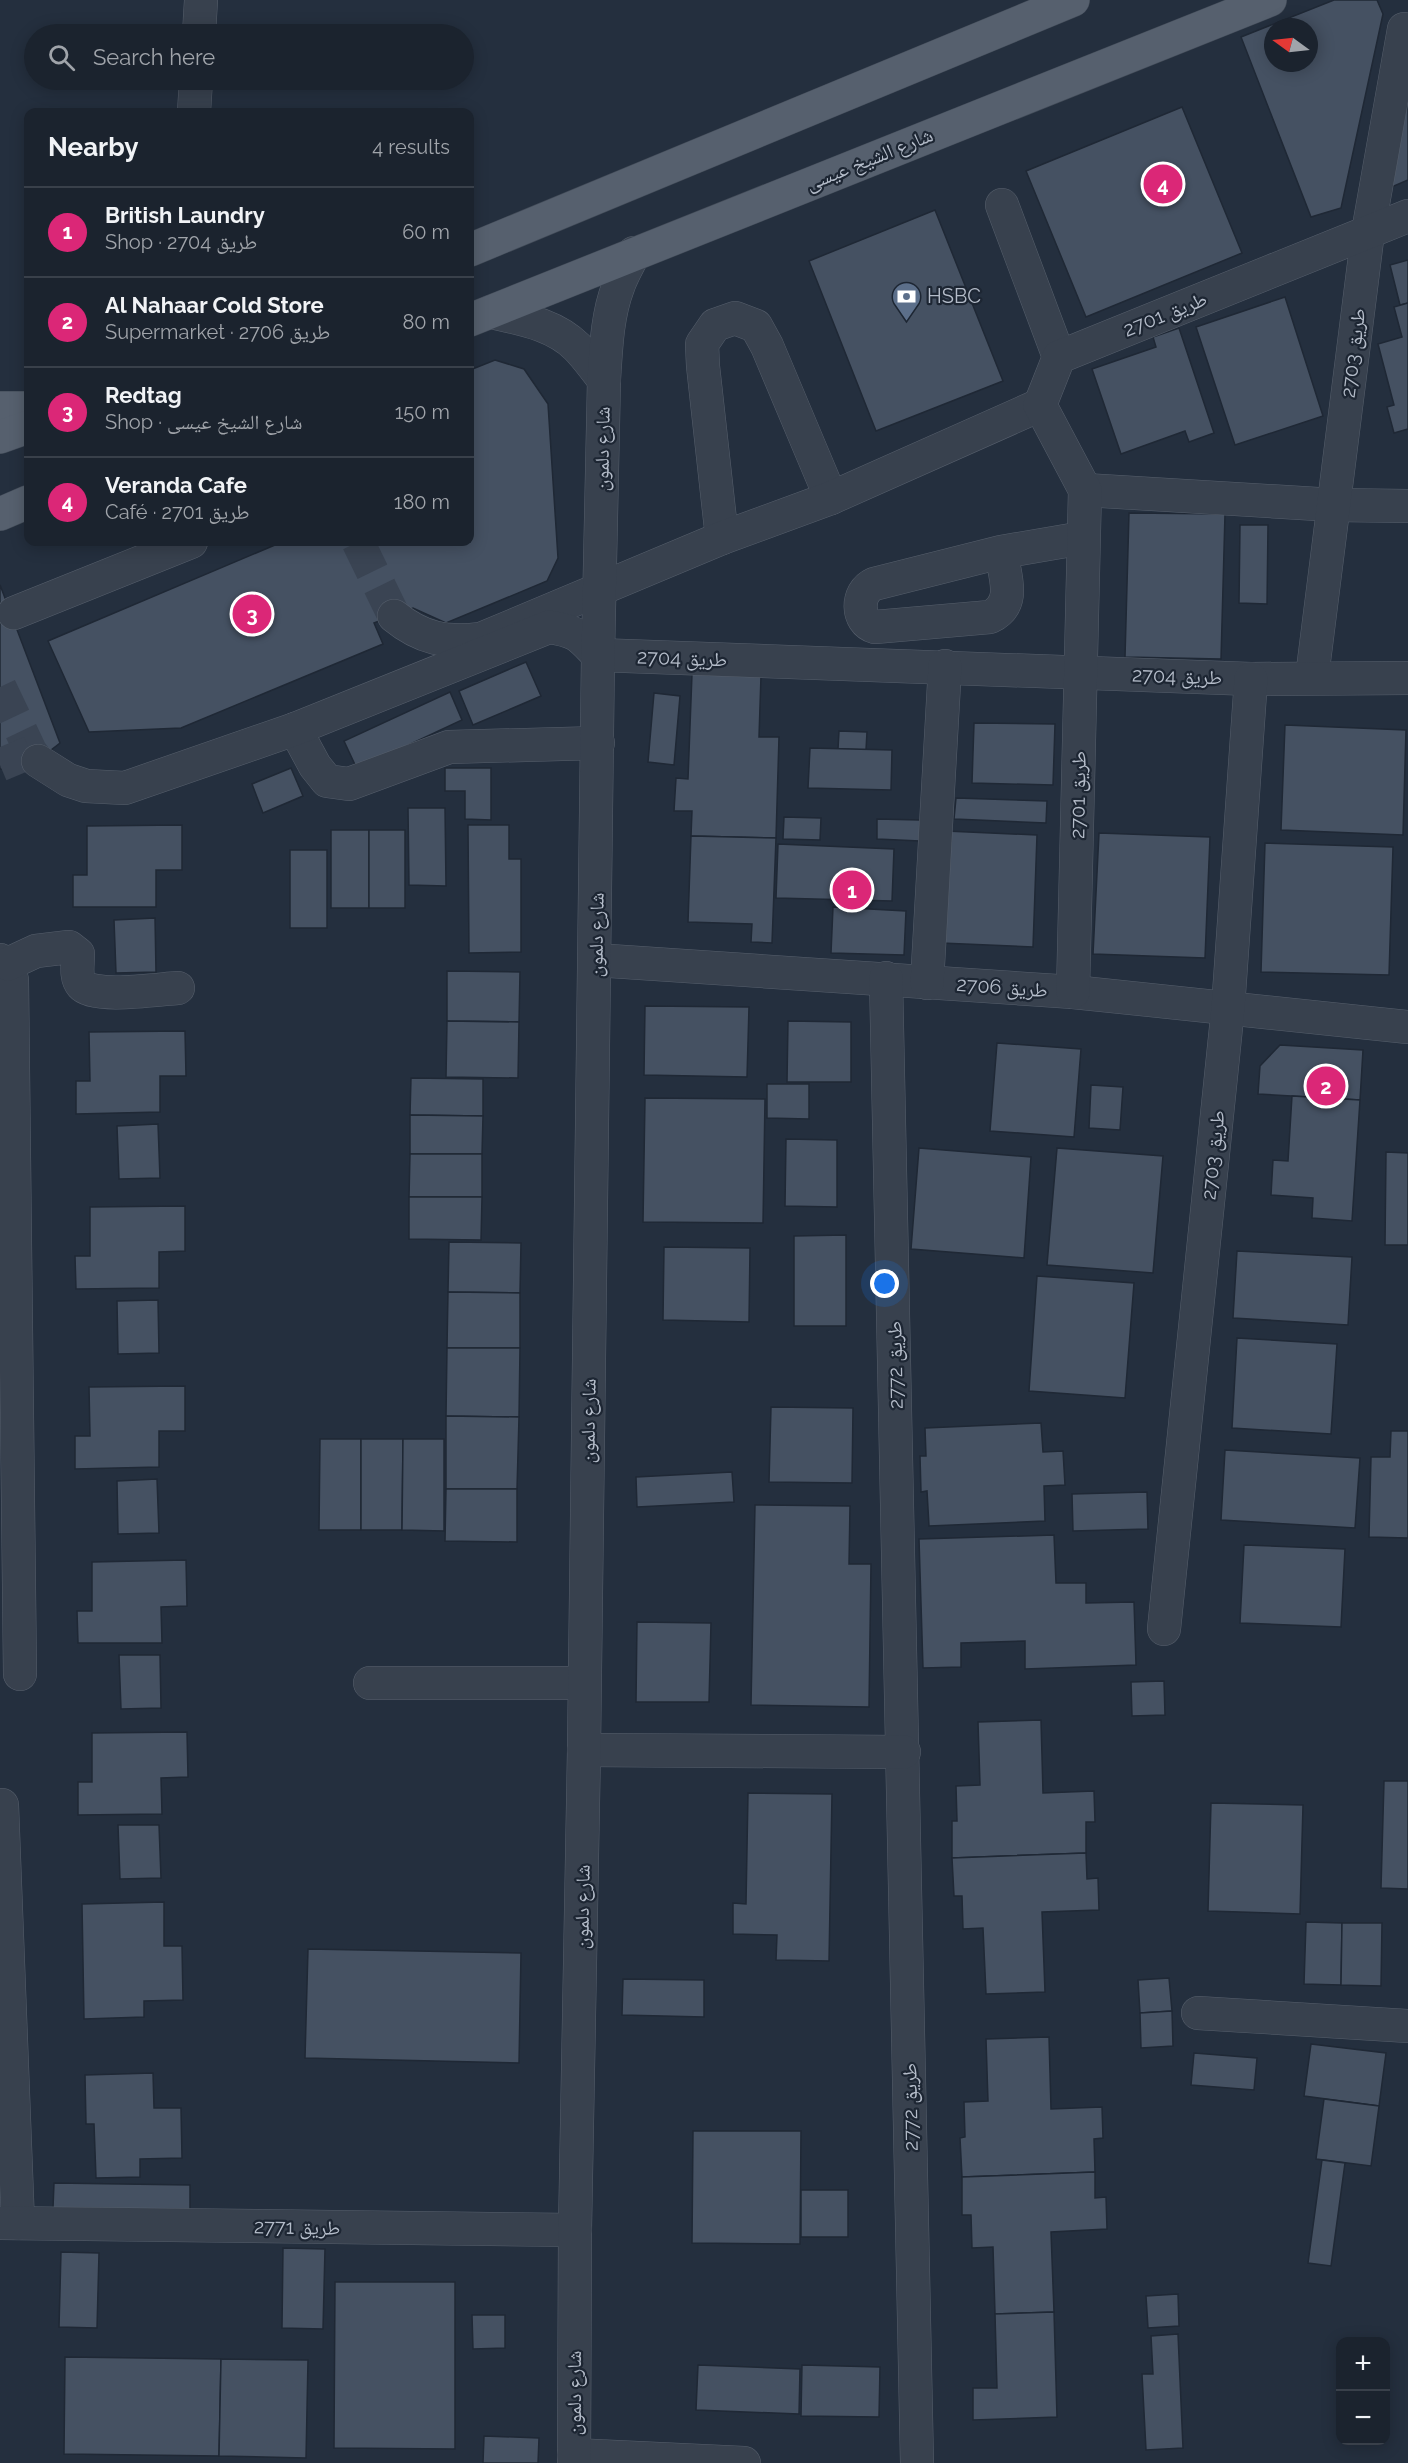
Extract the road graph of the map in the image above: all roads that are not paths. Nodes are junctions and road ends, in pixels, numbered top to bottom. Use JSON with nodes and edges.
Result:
{"nodes":[{"id":1,"x":201,"y":0,"type":"edge"},
{"id":2,"x":1073,"y":0,"type":"edge"},
{"id":3,"x":1270,"y":0,"type":"edge"},
{"id":4,"x":200,"y":24,"type":"edge"},
{"id":5,"x":1404,"y":29,"type":"dead end"},
{"id":6,"x":195,"y":90,"type":"edge"},
{"id":7,"x":194,"y":108,"type":"edge"},
{"id":8,"x":1002,"y":205,"type":"dead end"},
{"id":9,"x":1408,"y":216,"type":"edge"},
{"id":10,"x":1368,"y":232,"type":"junction"},
{"id":11,"x":474,"y":248,"type":"edge"},
{"id":12,"x":634,"y":253,"type":"junction"},
{"id":13,"x":480,"y":316,"type":"edge"},
{"id":14,"x":1059,"y":357,"type":"junction"},
{"id":15,"x":604,"y":380,"type":"junction"},
{"id":16,"x":1040,"y":405,"type":"junction"},
{"id":17,"x":0,"y":408,"type":"edge"},
{"id":18,"x":24,"y":408,"type":"edge"},
{"id":19,"x":24,"y":429,"type":"edge"},
{"id":20,"x":0,"y":437,"type":"edge"},
{"id":21,"x":1085,"y":490,"type":"junction"},
{"id":22,"x":831,"y":498,"type":"junction"},
{"id":23,"x":24,"y":504,"type":"edge"},
{"id":24,"x":1334,"y":505,"type":"junction"},
{"id":25,"x":1408,"y":506,"type":"edge"},
{"id":26,"x":0,"y":514,"type":"edge"},
{"id":27,"x":722,"y":538,"type":"junction"},
{"id":28,"x":1083,"y":538,"type":"junction"},
{"id":29,"x":181,"y":546,"type":"edge"},
{"id":30,"x":1001,"y":552,"type":"dead end"},
{"id":31,"x":599,"y":589,"type":"junction"},
{"id":32,"x":14,"y":614,"type":"dead end"},
{"id":33,"x":394,"y":616,"type":"tunnel mouth"},
{"id":34,"x":598,"y":655,"type":"junction"},
{"id":35,"x":945,"y":666,"type":"junction"},
{"id":36,"x":1080,"y":672,"type":"junction"},
{"id":37,"x":1312,"y":678,"type":"junction"},
{"id":38,"x":1408,"y":678,"type":"edge"},
{"id":39,"x":1251,"y":679,"type":"junction"},
{"id":40,"x":295,"y":729,"type":"junction"},
{"id":41,"x":598,"y":743,"type":"junction"},
{"id":42,"x":38,"y":761,"type":"tunnel mouth"},
{"id":43,"x":595,"y":960,"type":"junction"},
{"id":44,"x":4,"y":962,"type":"edge"},
{"id":45,"x":886,"y":978,"type":"junction"},
{"id":46,"x":927,"y":982,"type":"junction"},
{"id":47,"x":178,"y":988,"type":"dead end"},
{"id":48,"x":1073,"y":992,"type":"junction"},
{"id":49,"x":1228,"y":1008,"type":"junction"},
{"id":50,"x":1408,"y":1027,"type":"edge"},
{"id":51,"x":1164,"y":1629,"type":"dead end"},
{"id":52,"x":20,"y":1674,"type":"dead end"},
{"id":53,"x":370,"y":1683,"type":"dead end"},
{"id":54,"x":584,"y":1683,"type":"junction"},
{"id":55,"x":585,"y":1750,"type":"junction"},
{"id":56,"x":904,"y":1752,"type":"junction"},
{"id":57,"x":2,"y":1805,"type":"dead end"},
{"id":58,"x":1198,"y":2013,"type":"dead end"},
{"id":59,"x":1408,"y":2026,"type":"edge"},
{"id":60,"x":9,"y":2223,"type":"edge"},
{"id":61,"x":575,"y":2230,"type":"junction"},
{"id":62,"x":574,"y":2459,"type":"edge"},
{"id":63,"x":744,"y":2463,"type":"edge"},
{"id":64,"x":917,"y":2463,"type":"edge"}],
"edges":[{"from":1,"to":4,"type":"street"},
{"from":2,"to":11,"type":"main road"},
{"from":3,"to":12,"type":"main road","name":"شارع الشيخ عيسى"},
{"from":5,"to":10,"type":"street","name":"طريق 2703"},
{"from":6,"to":7,"type":"street"},
{"from":8,"to":14,"type":"street"},
{"from":9,"to":10,"type":"street","name":"طريق 2701"},
{"from":10,"to":14,"type":"street","name":"طريق 2701"},
{"from":10,"to":24,"type":"street","name":"طريق 2703"},
{"from":12,"to":13,"type":"main road","name":"شارع الشيخ عيسى"},
{"from":12,"to":15,"type":"street","name":"شارع دلمون"},
{"from":13,"to":15,"type":"street","name":"شارع دلمون"},
{"from":14,"to":16,"type":"street"},
{"from":15,"to":31,"type":"street","name":"شارع دلمون"},
{"from":16,"to":21,"type":"street"},
{"from":16,"to":22,"type":"street"},
{"from":17,"to":18,"type":"main road"},
{"from":19,"to":20,"type":"main road"},
{"from":21,"to":24,"type":"street"},
{"from":21,"to":28,"type":"street","name":"طريق 2701"},
{"from":22,"to":27,"type":"street"},
{"from":22,"to":27,"type":"street"},
{"from":23,"to":26,"type":"main road"},
{"from":24,"to":25,"type":"street"},
{"from":24,"to":37,"type":"street","name":"طريق 2703"},
{"from":27,"to":31,"type":"street"},
{"from":28,"to":30,"type":"street"},
{"from":28,"to":36,"type":"street","name":"طريق 2701"},
{"from":29,"to":32,"type":"street"},
{"from":31,"to":33,"type":"street"},
{"from":31,"to":34,"type":"street","name":"شارع دلمون"},
{"from":34,"to":35,"type":"street","name":"طريق 2704"},
{"from":34,"to":40,"type":"street"},
{"from":34,"to":41,"type":"street","name":"شارع دلمون"},
{"from":35,"to":36,"type":"street","name":"طريق 2704"},
{"from":35,"to":46,"type":"street"},
{"from":36,"to":39,"type":"street","name":"طريق 2704"},
{"from":36,"to":48,"type":"street","name":"طريق 2701"},
{"from":37,"to":38,"type":"street","name":"طريق 2704"},
{"from":37,"to":39,"type":"street","name":"طريق 2704"},
{"from":39,"to":49,"type":"street","name":"طريق 2703"},
{"from":40,"to":41,"type":"street"},
{"from":40,"to":42,"type":"street"},
{"from":41,"to":43,"type":"street","name":"شارع دلمون"},
{"from":43,"to":45,"type":"street","name":"طريق 2706"},
{"from":43,"to":54,"type":"street","name":"شارع دلمون"},
{"from":44,"to":47,"type":"street"},
{"from":44,"to":52,"type":"street"},
{"from":45,"to":46,"type":"street","name":"طريق 2706"},
{"from":45,"to":56,"type":"street","name":"طريق 2772"},
{"from":46,"to":48,"type":"street","name":"طريق 2706"},
{"from":48,"to":49,"type":"street","name":"طريق 2706"},
{"from":49,"to":50,"type":"street","name":"طريق 2706"},
{"from":49,"to":51,"type":"street","name":"طريق 2703"},
{"from":53,"to":54,"type":"street"},
{"from":54,"to":55,"type":"street","name":"شارع دلمون"},
{"from":55,"to":56,"type":"street"},
{"from":55,"to":61,"type":"street","name":"شارع دلمون"},
{"from":56,"to":64,"type":"street","name":"طريق 2772"},
{"from":57,"to":60,"type":"street","name":"طريق 2771"},
{"from":58,"to":59,"type":"street"},
{"from":60,"to":61,"type":"street","name":"طريق 2771"},
{"from":61,"to":62,"type":"street","name":"شارع دلمون"},
{"from":62,"to":63,"type":"street"}]}
